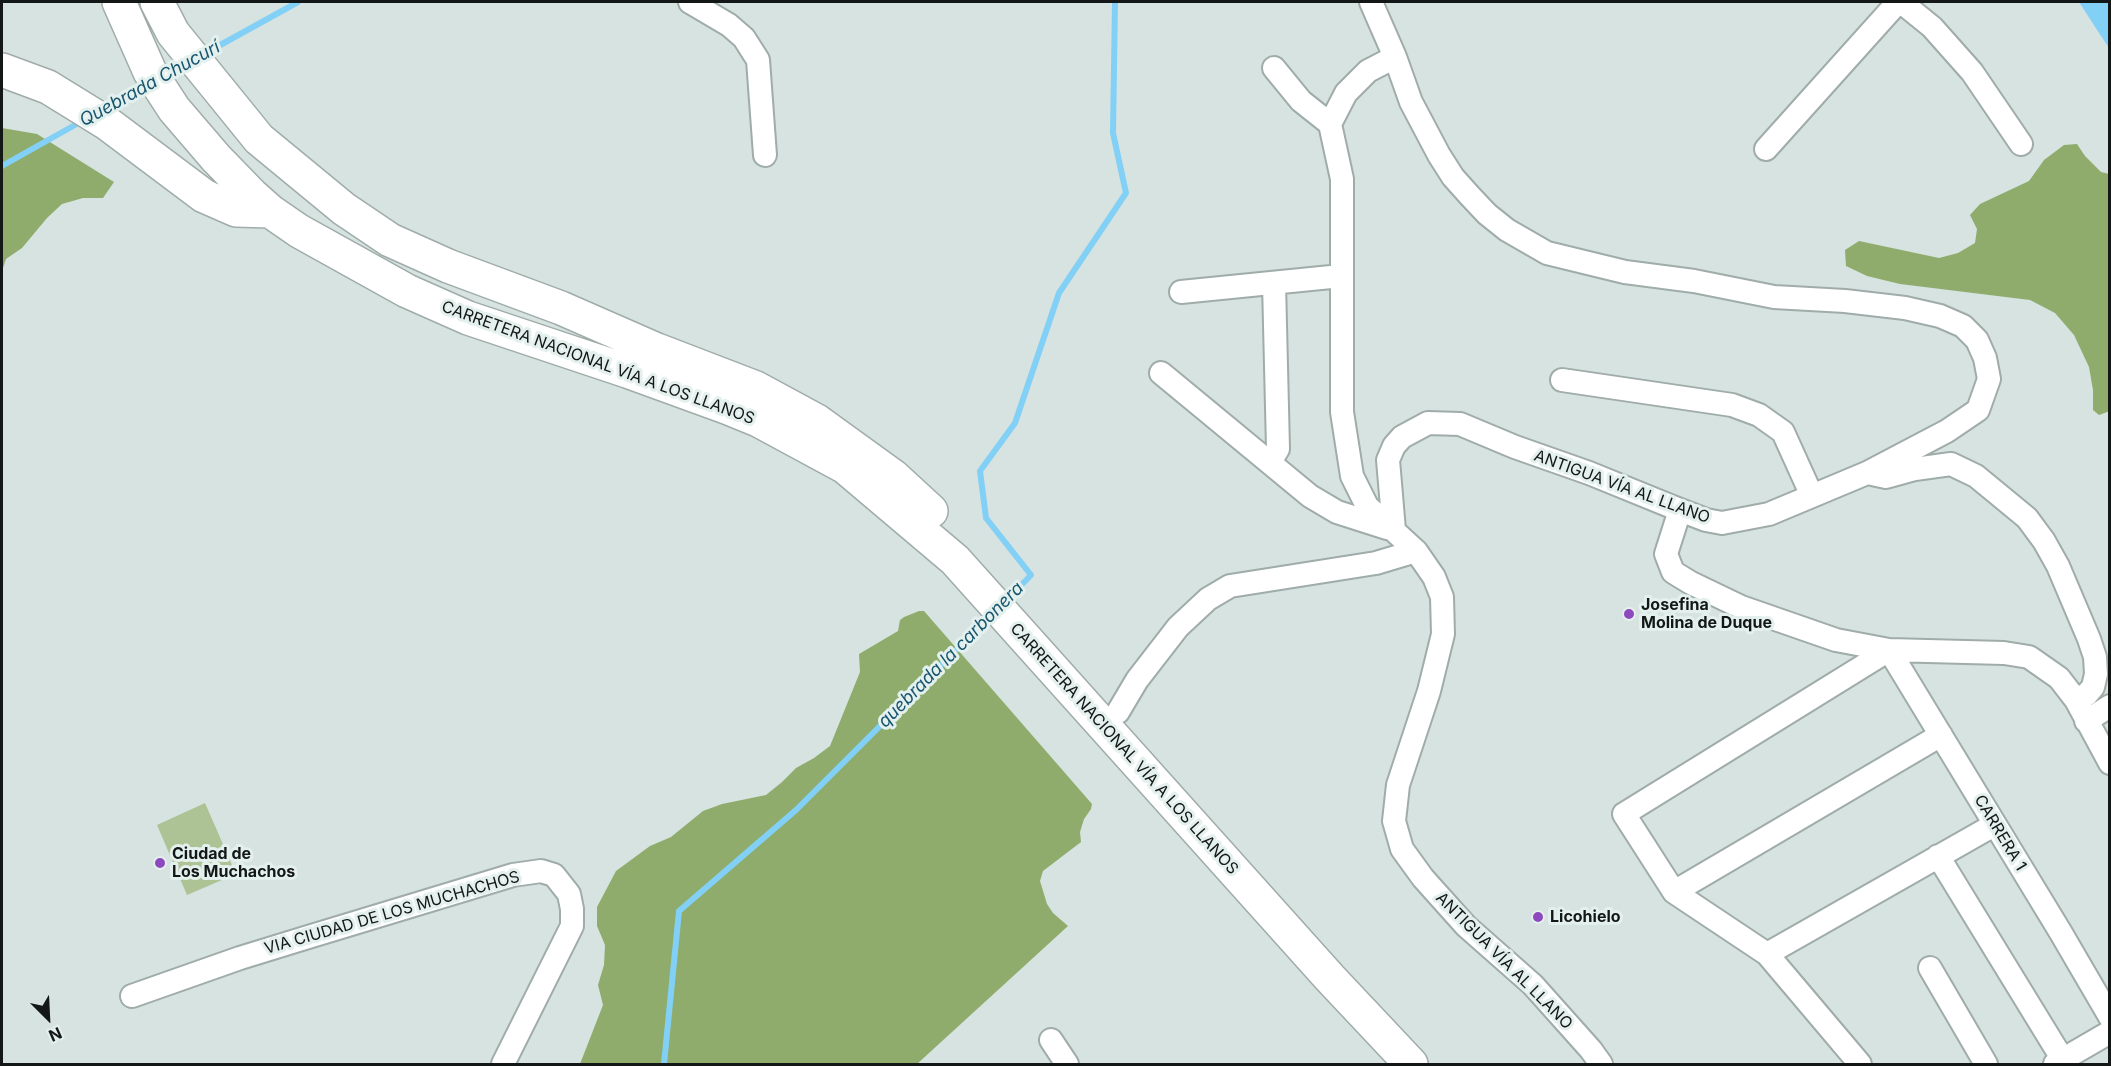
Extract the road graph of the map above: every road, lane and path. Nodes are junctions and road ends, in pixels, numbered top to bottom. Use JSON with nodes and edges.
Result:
{"nodes":[{"id":1,"x":119,"y":2,"type":"edge"},
{"id":2,"x":157,"y":2,"type":"edge"},
{"id":3,"x":690,"y":2,"type":"edge"},
{"id":4,"x":1371,"y":2,"type":"edge"},
{"id":5,"x":1899,"y":2,"type":"edge"},
{"id":6,"x":1395,"y":57,"type":"junction"},
{"id":7,"x":1274,"y":68,"type":"dead end"},
{"id":8,"x":2,"y":70,"type":"edge"},
{"id":9,"x":1330,"y":124,"type":"junction"},
{"id":10,"x":2020,"y":144,"type":"dead end"},
{"id":11,"x":1766,"y":149,"type":"dead end"},
{"id":12,"x":765,"y":156,"type":"dead end"},
{"id":13,"x":270,"y":211,"type":"junction"},
{"id":14,"x":1341,"y":276,"type":"junction"},
{"id":15,"x":1274,"y":283,"type":"junction"},
{"id":16,"x":1181,"y":292,"type":"dead end"},
{"id":17,"x":1161,"y":373,"type":"dead end"},
{"id":18,"x":1562,"y":380,"type":"dead end"},
{"id":19,"x":1270,"y":462,"type":"junction"},
{"id":20,"x":1868,"y":473,"type":"junction"},
{"id":21,"x":1812,"y":496,"type":"junction"},
{"id":22,"x":1680,"y":510,"type":"junction"},
{"id":23,"x":1394,"y":530,"type":"junction"},
{"id":24,"x":1416,"y":551,"type":"junction"},
{"id":25,"x":1889,"y":650,"type":"junction"},
{"id":26,"x":2076,"y":700,"type":"junction"},
{"id":27,"x":2109,"y":706,"type":"edge"},
{"id":28,"x":1118,"y":712,"type":"junction"},
{"id":29,"x":2086,"y":721,"type":"junction"},
{"id":30,"x":1941,"y":735,"type":"junction"},
{"id":31,"x":2109,"y":763,"type":"edge"},
{"id":32,"x":1994,"y":825,"type":"junction"},
{"id":33,"x":1938,"y":856,"type":"junction"},
{"id":34,"x":1674,"y":892,"type":"junction"},
{"id":35,"x":1767,"y":954,"type":"junction"},
{"id":36,"x":1930,"y":968,"type":"dead end"},
{"id":37,"x":132,"y":996,"type":"dead end"},
{"id":38,"x":2109,"y":1017,"type":"edge"},
{"id":39,"x":2109,"y":1032,"type":"edge"},
{"id":40,"x":1051,"y":1040,"type":"dead end"},
{"id":41,"x":2059,"y":1062,"type":"edge"},
{"id":42,"x":503,"y":1065,"type":"edge"},
{"id":43,"x":1067,"y":1065,"type":"edge"},
{"id":44,"x":1412,"y":1065,"type":"edge"},
{"id":45,"x":1435,"y":1065,"type":"edge"},
{"id":46,"x":1601,"y":1065,"type":"edge"},
{"id":47,"x":1860,"y":1065,"type":"edge"},
{"id":48,"x":1986,"y":1065,"type":"edge"}],
"edges":[{"from":1,"to":13,"type":"highway","name":"CARRETERA NACIONAL VÍA A LOS LLANOS"},
{"from":2,"to":28,"type":"highway","name":"CARRETERA NACIONAL VÍA A LOS LLANOS"},
{"from":3,"to":12,"type":"street"},
{"from":4,"to":6,"type":"street","name":"ANTIGUA VÍA AL LLANO"},
{"from":5,"to":10,"type":"street"},
{"from":5,"to":11,"type":"street"},
{"from":6,"to":9,"type":"street"},
{"from":6,"to":20,"type":"street","name":"ANTIGUA VÍA AL LLANO"},
{"from":7,"to":9,"type":"street"},
{"from":8,"to":13,"type":"highway"},
{"from":9,"to":14,"type":"street"},
{"from":13,"to":44,"type":"highway","name":"CARRETERA NACIONAL VÍA A LOS LLANOS"},
{"from":14,"to":15,"type":"street"},
{"from":14,"to":23,"type":"street"},
{"from":15,"to":16,"type":"street"},
{"from":15,"to":19,"type":"street"},
{"from":17,"to":19,"type":"street"},
{"from":18,"to":21,"type":"street"},
{"from":19,"to":23,"type":"street"},
{"from":20,"to":21,"type":"street","name":"ANTIGUA VÍA AL LLANO"},
{"from":20,"to":26,"type":"street"},
{"from":21,"to":22,"type":"street","name":"ANTIGUA VÍA AL LLANO"},
{"from":22,"to":23,"type":"street","name":"ANTIGUA VÍA AL LLANO"},
{"from":22,"to":25,"type":"street"},
{"from":23,"to":24,"type":"street","name":"ANTIGUA VÍA AL LLANO"},
{"from":24,"to":28,"type":"street"},
{"from":24,"to":46,"type":"street","name":"ANTIGUA VÍA AL LLANO"},
{"from":25,"to":26,"type":"street"},
{"from":25,"to":30,"type":"street","name":"CARRERA 1"},
{"from":25,"to":34,"type":"street"},
{"from":26,"to":29,"type":"street"},
{"from":27,"to":29,"type":"street"},
{"from":28,"to":45,"type":"highway","name":"CARRETERA NACIONAL VÍA A LOS LLANOS"},
{"from":29,"to":31,"type":"street"},
{"from":30,"to":32,"type":"street","name":"CARRERA 1"},
{"from":30,"to":34,"type":"street"},
{"from":32,"to":33,"type":"street"},
{"from":32,"to":38,"type":"street","name":"CARRERA 1"},
{"from":33,"to":35,"type":"street"},
{"from":33,"to":41,"type":"street"},
{"from":34,"to":35,"type":"street"},
{"from":35,"to":47,"type":"street"},
{"from":36,"to":48,"type":"street"},
{"from":37,"to":42,"type":"street","name":"VIA CIUDAD DE LOS MUCHACHOS"},
{"from":39,"to":41,"type":"street"},
{"from":40,"to":43,"type":"street"}]}
